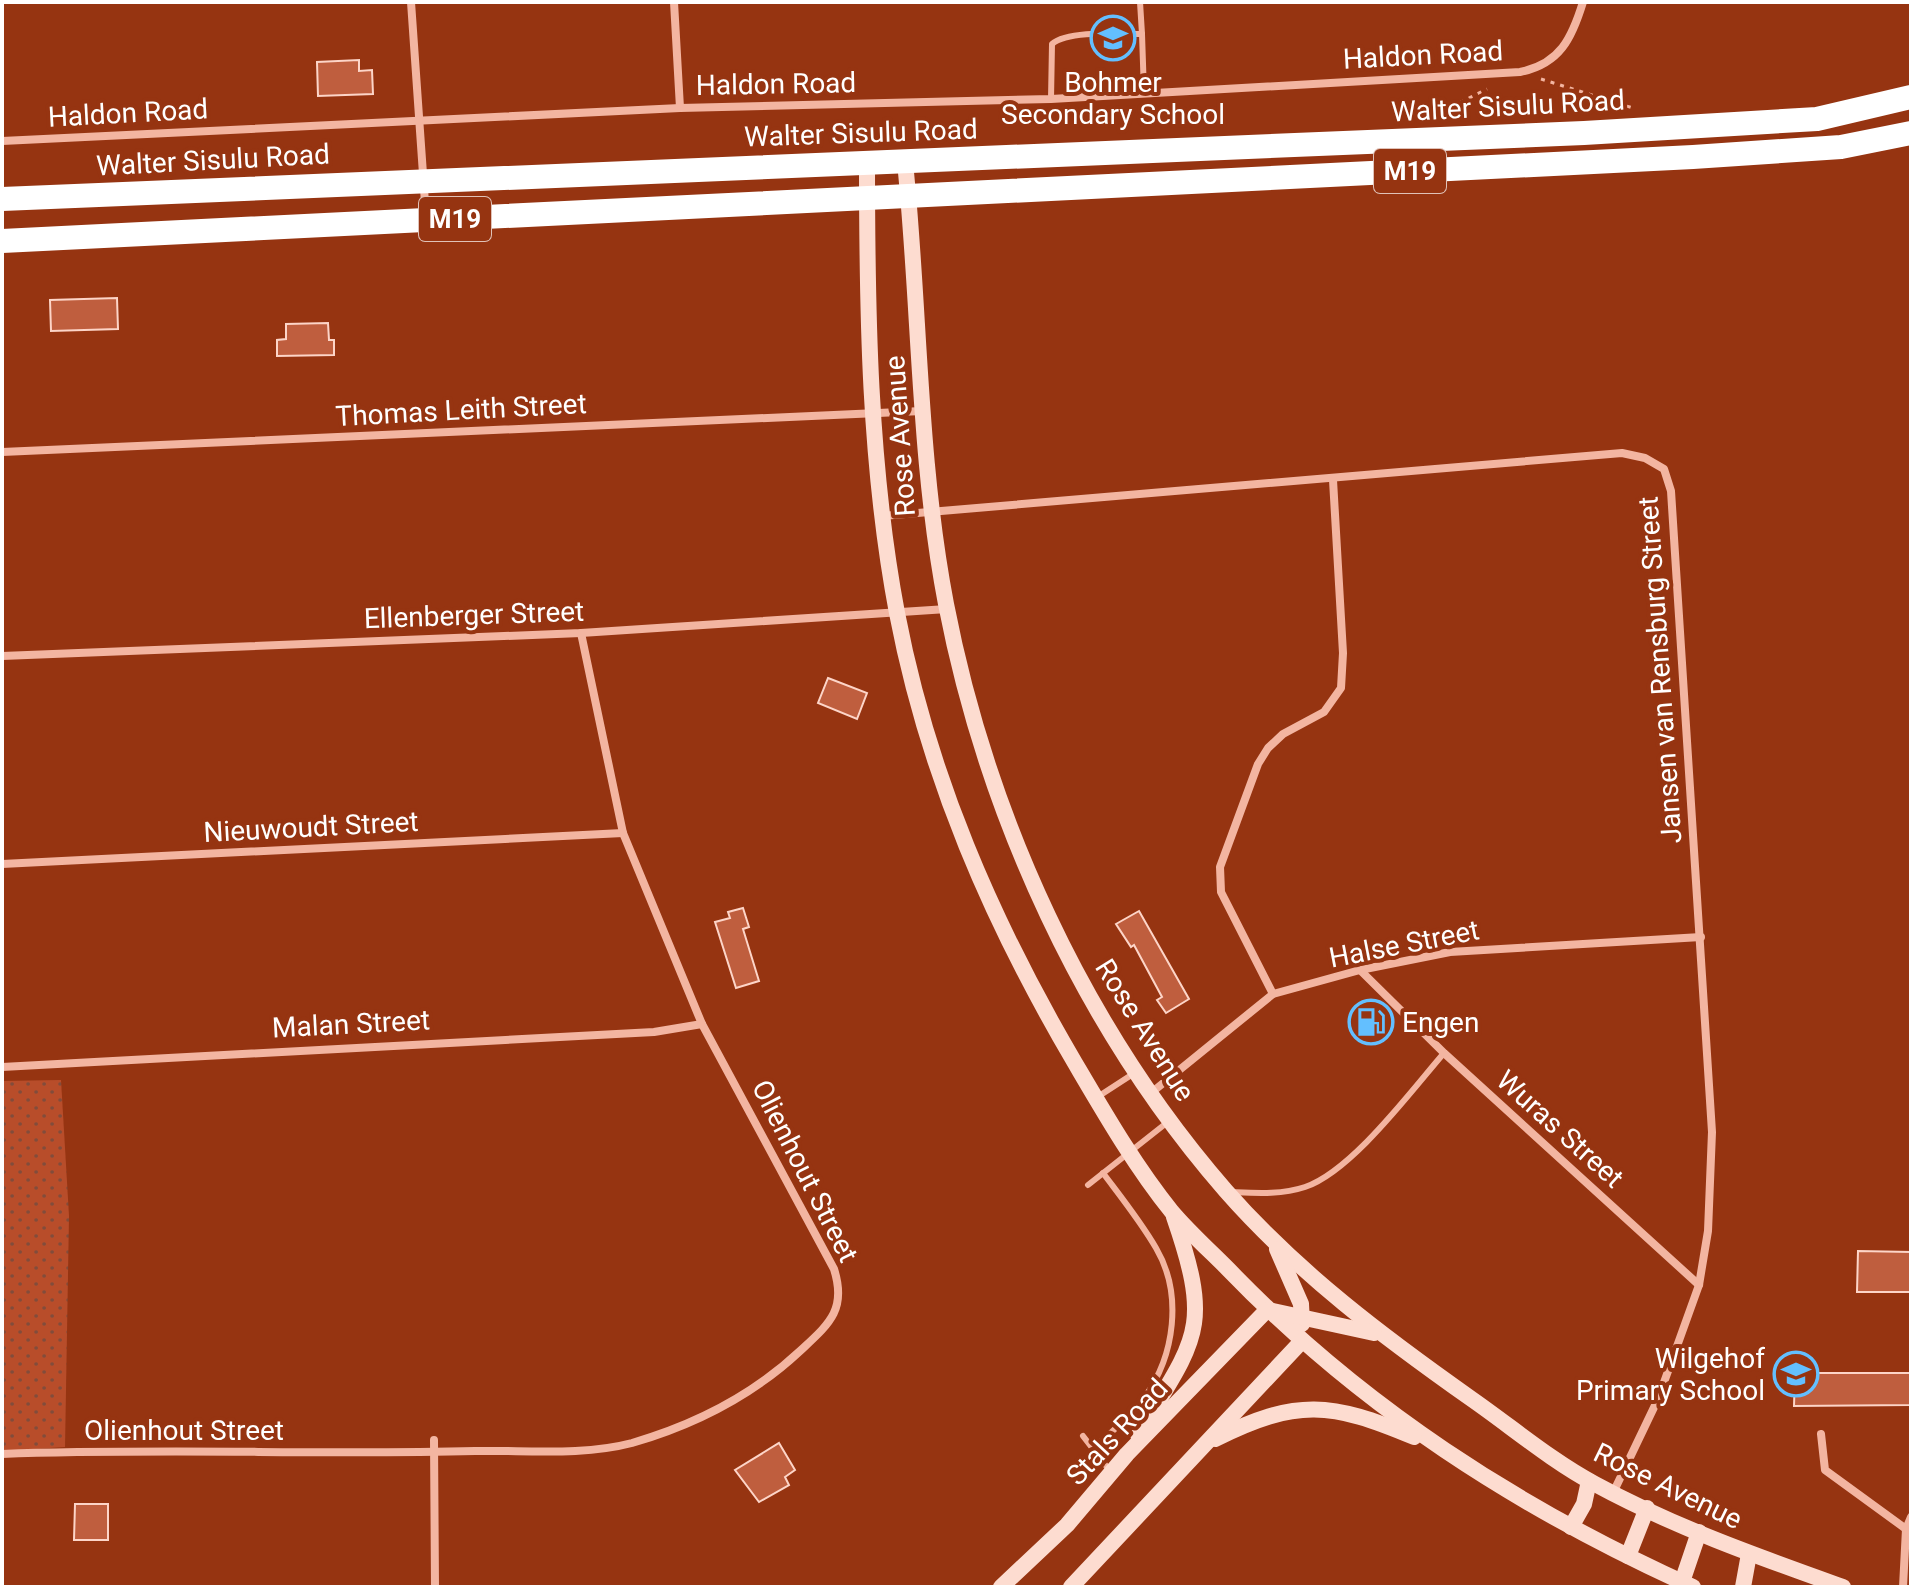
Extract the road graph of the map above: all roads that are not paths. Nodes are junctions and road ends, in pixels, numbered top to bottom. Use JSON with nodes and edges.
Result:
{"nodes":[{"id":1,"x":411,"y":2,"type":"edge"},
{"id":2,"x":674,"y":2,"type":"edge"},
{"id":3,"x":1140,"y":2,"type":"edge"},
{"id":4,"x":1583,"y":2,"type":"edge"},
{"id":5,"x":1142,"y":34,"type":"junction"},
{"id":6,"x":1144,"y":93,"type":"junction"},
{"id":7,"x":1911,"y":97,"type":"edge"},
{"id":8,"x":1051,"y":99,"type":"junction"},
{"id":9,"x":680,"y":108,"type":"junction"},
{"id":10,"x":1836,"y":116,"type":"junction"},
{"id":11,"x":417,"y":123,"type":"junction"},
{"id":12,"x":1911,"y":133,"type":"edge"},
{"id":13,"x":2,"y":141,"type":"edge"},
{"id":14,"x":1384,"y":142,"type":"junction"},
{"id":15,"x":1841,"y":147,"type":"junction"},
{"id":16,"x":1180,"y":150,"type":"junction"},
{"id":17,"x":867,"y":162,"type":"junction"},
{"id":18,"x":905,"y":162,"type":"junction"},
{"id":19,"x":678,"y":169,"type":"junction"},
{"id":20,"x":1386,"y":173,"type":"junction"},
{"id":21,"x":421,"y":180,"type":"junction"},
{"id":22,"x":1182,"y":184,"type":"junction"},
{"id":23,"x":131,"y":193,"type":"junction"},
{"id":24,"x":909,"y":198,"type":"junction"},
{"id":25,"x":2,"y":199,"type":"edge"},
{"id":26,"x":867,"y":200,"type":"junction"},
{"id":27,"x":679,"y":209,"type":"junction"},
{"id":28,"x":426,"y":221,"type":"junction"},
{"id":29,"x":131,"y":235,"type":"junction"},
{"id":30,"x":2,"y":241,"type":"edge"},
{"id":31,"x":922,"y":411,"type":"junction"},
{"id":32,"x":872,"y":414,"type":"junction"},
{"id":33,"x":2,"y":452,"type":"edge"},
{"id":34,"x":1333,"y":480,"type":"junction"},
{"id":35,"x":930,"y":511,"type":"junction"},
{"id":36,"x":882,"y":516,"type":"junction"},
{"id":37,"x":947,"y":609,"type":"junction"},
{"id":38,"x":897,"y":613,"type":"junction"},
{"id":39,"x":581,"y":633,"type":"junction"},
{"id":40,"x":2,"y":656,"type":"edge"},
{"id":41,"x":623,"y":833,"type":"junction"},
{"id":42,"x":2,"y":864,"type":"edge"},
{"id":43,"x":1701,"y":937,"type":"junction"},
{"id":44,"x":1360,"y":970,"type":"junction"},
{"id":45,"x":1273,"y":994,"type":"junction"},
{"id":46,"x":702,"y":1024,"type":"junction"},
{"id":47,"x":1444,"y":1053,"type":"junction"},
{"id":48,"x":2,"y":1067,"type":"edge"},
{"id":49,"x":1137,"y":1072,"type":"junction"},
{"id":50,"x":1151,"y":1093,"type":"junction"},
{"id":51,"x":1096,"y":1098,"type":"junction"},
{"id":52,"x":1169,"y":1121,"type":"junction"},
{"id":53,"x":1130,"y":1151,"type":"junction"},
{"id":54,"x":1103,"y":1173,"type":"junction"},
{"id":55,"x":1088,"y":1185,"type":"dead end"},
{"id":56,"x":1227,"y":1192,"type":"junction"},
{"id":57,"x":1172,"y":1212,"type":"junction"},
{"id":58,"x":1273,"y":1240,"type":"junction"},
{"id":59,"x":1699,"y":1285,"type":"junction"},
{"id":60,"x":1267,"y":1310,"type":"junction"},
{"id":61,"x":1302,"y":1316,"type":"junction"},
{"id":62,"x":1380,"y":1335,"type":"junction"},
{"id":63,"x":1301,"y":1342,"type":"junction"},
{"id":64,"x":1821,"y":1434,"type":"dead end"},
{"id":65,"x":1083,"y":1436,"type":"dead end"},
{"id":66,"x":434,"y":1440,"type":"dead end"},
{"id":67,"x":1203,"y":1445,"type":"junction"},
{"id":68,"x":1437,"y":1447,"type":"junction"},
{"id":69,"x":1092,"y":1450,"type":"junction"},
{"id":70,"x":434,"y":1453,"type":"junction"},
{"id":71,"x":2,"y":1454,"type":"edge"},
{"id":72,"x":1127,"y":1454,"type":"junction"},
{"id":73,"x":1112,"y":1473,"type":"junction"},
{"id":74,"x":1589,"y":1481,"type":"junction"},
{"id":75,"x":1613,"y":1493,"type":"junction"},
{"id":76,"x":1647,"y":1508,"type":"junction"},
{"id":77,"x":1911,"y":1517,"type":"edge"},
{"id":78,"x":1571,"y":1527,"type":"junction"},
{"id":79,"x":1906,"y":1529,"type":"junction"},
{"id":80,"x":1699,"y":1532,"type":"junction"},
{"id":81,"x":1749,"y":1554,"type":"junction"},
{"id":82,"x":1628,"y":1556,"type":"junction"},
{"id":83,"x":1687,"y":1584,"type":"edge"},
{"id":84,"x":435,"y":1587,"type":"edge"},
{"id":85,"x":1001,"y":1587,"type":"edge"},
{"id":86,"x":1071,"y":1587,"type":"edge"},
{"id":87,"x":1743,"y":1587,"type":"edge"},
{"id":88,"x":1843,"y":1587,"type":"edge"},
{"id":89,"x":1903,"y":1587,"type":"edge"}],
"edges":[{"from":1,"to":11,"type":"street"},
{"from":2,"to":9,"type":"street"},
{"from":3,"to":5,"type":"lane"},
{"from":4,"to":6,"type":"street","name":"Haldon Road"},
{"from":5,"to":6,"type":"lane"},
{"from":5,"to":8,"type":"lane"},
{"from":6,"to":8,"type":"street","name":"Haldon Road"},
{"from":7,"to":10,"type":"highway","name":"Walter Sisulu Road","number":"M19"},
{"from":8,"to":9,"type":"street","name":"Haldon Road"},
{"from":9,"to":11,"type":"street","name":"Haldon Road"},
{"from":10,"to":14,"type":"highway","name":"Walter Sisulu Road","number":"M19"},
{"from":10,"to":15,"type":"highway"},
{"from":11,"to":13,"type":"street","name":"Haldon Road"},
{"from":11,"to":21,"type":"street"},
{"from":12,"to":15,"type":"highway","number":"M19"},
{"from":14,"to":16,"type":"highway","name":"Walter Sisulu Road","number":"M19"},
{"from":14,"to":20,"type":"highway"},
{"from":15,"to":20,"type":"highway","number":"M19"},
{"from":16,"to":18,"type":"highway","name":"Walter Sisulu Road","number":"M19"},
{"from":16,"to":22,"type":"highway"},
{"from":17,"to":18,"type":"highway","name":"Walter Sisulu Road","number":"M19"},
{"from":17,"to":19,"type":"highway","name":"Walter Sisulu Road","number":"M19"},
{"from":17,"to":26,"type":"street","name":"Rose Avenue"},
{"from":18,"to":24,"type":"street","name":"Rose Avenue"},
{"from":19,"to":21,"type":"highway","name":"Walter Sisulu Road","number":"M19"},
{"from":19,"to":27,"type":"highway"},
{"from":20,"to":22,"type":"highway","number":"M19"},
{"from":21,"to":23,"type":"highway","name":"Walter Sisulu Road","number":"M19"},
{"from":21,"to":28,"type":"street"},
{"from":22,"to":24,"type":"highway","number":"M19"},
{"from":23,"to":25,"type":"highway","name":"Walter Sisulu Road","number":"M19"},
{"from":23,"to":29,"type":"highway"},
{"from":24,"to":26,"type":"highway","number":"M19"},
{"from":24,"to":31,"type":"street","name":"Rose Avenue"},
{"from":26,"to":27,"type":"highway","number":"M19"},
{"from":26,"to":32,"type":"street","name":"Rose Avenue"},
{"from":27,"to":28,"type":"highway","number":"M19"},
{"from":28,"to":29,"type":"highway","number":"M19"},
{"from":29,"to":30,"type":"highway","number":"M19"},
{"from":31,"to":32,"type":"street","name":"Thomas Leith Street"},
{"from":31,"to":35,"type":"street","name":"Rose Avenue"},
{"from":32,"to":33,"type":"street","name":"Thomas Leith Street"},
{"from":32,"to":36,"type":"street","name":"Rose Avenue"},
{"from":34,"to":35,"type":"street","name":"Jansen van Rensburg Street"},
{"from":34,"to":43,"type":"street","name":"Jansen van Rensburg Street"},
{"from":34,"to":45,"type":"street"},
{"from":35,"to":36,"type":"street","name":"Jansen van Rensburg Street"},
{"from":35,"to":37,"type":"street","name":"Rose Avenue"},
{"from":36,"to":38,"type":"street","name":"Rose Avenue"},
{"from":37,"to":38,"type":"street","name":"Ellenberger Street"},
{"from":37,"to":49,"type":"street","name":"Rose Avenue"},
{"from":38,"to":39,"type":"street","name":"Ellenberger Street"},
{"from":38,"to":51,"type":"street","name":"Rose Avenue"},
{"from":39,"to":40,"type":"street","name":"Ellenberger Street"},
{"from":39,"to":41,"type":"street","name":"Olienhout Street"},
{"from":41,"to":42,"type":"street","name":"Nieuwoudt Street"},
{"from":41,"to":46,"type":"street","name":"Olienhout Street"},
{"from":43,"to":44,"type":"street","name":"Halse Street"},
{"from":43,"to":59,"type":"street","name":"Jansen van Rensburg Street"},
{"from":44,"to":45,"type":"street","name":"Halse Street"},
{"from":44,"to":47,"type":"street","name":"Wuras Street"},
{"from":45,"to":50,"type":"street","name":"Halse Street"},
{"from":46,"to":48,"type":"street","name":"Malan Street"},
{"from":46,"to":70,"type":"street","name":"Olienhout Street"},
{"from":47,"to":56,"type":"lane"},
{"from":47,"to":59,"type":"street","name":"Wuras Street"},
{"from":49,"to":50,"type":"street","name":"Rose Avenue"},
{"from":49,"to":51,"type":"lane"},
{"from":50,"to":52,"type":"street","name":"Rose Avenue"},
{"from":51,"to":53,"type":"street","name":"Rose Avenue"},
{"from":52,"to":53,"type":"lane"},
{"from":52,"to":56,"type":"street","name":"Rose Avenue"},
{"from":53,"to":54,"type":"lane"},
{"from":53,"to":57,"type":"street","name":"Rose Avenue"},
{"from":54,"to":55,"type":"lane"},
{"from":54,"to":69,"type":"lane"},
{"from":56,"to":58,"type":"street","name":"Rose Avenue"},
{"from":57,"to":60,"type":"street","name":"Rose Avenue"},
{"from":57,"to":72,"type":"street"},
{"from":58,"to":61,"type":"street"},
{"from":58,"to":62,"type":"street","name":"Rose Avenue"},
{"from":59,"to":75,"type":"street","name":"Jansen van Rensburg Street"},
{"from":60,"to":61,"type":"street"},
{"from":60,"to":63,"type":"street","name":"Rose Avenue"},
{"from":60,"to":72,"type":"street","name":"Stals Road"},
{"from":61,"to":62,"type":"street"},
{"from":61,"to":63,"type":"street"},
{"from":62,"to":74,"type":"street","name":"Rose Avenue"},
{"from":63,"to":67,"type":"street"},
{"from":63,"to":68,"type":"street","name":"Rose Avenue"},
{"from":64,"to":79,"type":"street"},
{"from":65,"to":69,"type":"lane"},
{"from":66,"to":70,"type":"street"},
{"from":67,"to":68,"type":"street"},
{"from":67,"to":86,"type":"street"},
{"from":68,"to":78,"type":"street","name":"Rose Avenue"},
{"from":69,"to":73,"type":"lane"},
{"from":70,"to":71,"type":"street","name":"Olienhout Street"},
{"from":70,"to":84,"type":"street"},
{"from":72,"to":73,"type":"street","name":"Stals Road"},
{"from":73,"to":85,"type":"street","name":"Stals Road"},
{"from":74,"to":75,"type":"street","name":"Rose Avenue"},
{"from":74,"to":78,"type":"street"},
{"from":75,"to":76,"type":"street","name":"Rose Avenue"},
{"from":76,"to":80,"type":"street","name":"Rose Avenue"},
{"from":76,"to":82,"type":"street"},
{"from":77,"to":79,"type":"street"},
{"from":78,"to":82,"type":"street","name":"Rose Avenue"},
{"from":79,"to":89,"type":"street"},
{"from":80,"to":81,"type":"street","name":"Rose Avenue"},
{"from":80,"to":83,"type":"street"},
{"from":81,"to":87,"type":"street"},
{"from":81,"to":88,"type":"street","name":"Rose Avenue"},
{"from":82,"to":83,"type":"street","name":"Rose Avenue"}]}
